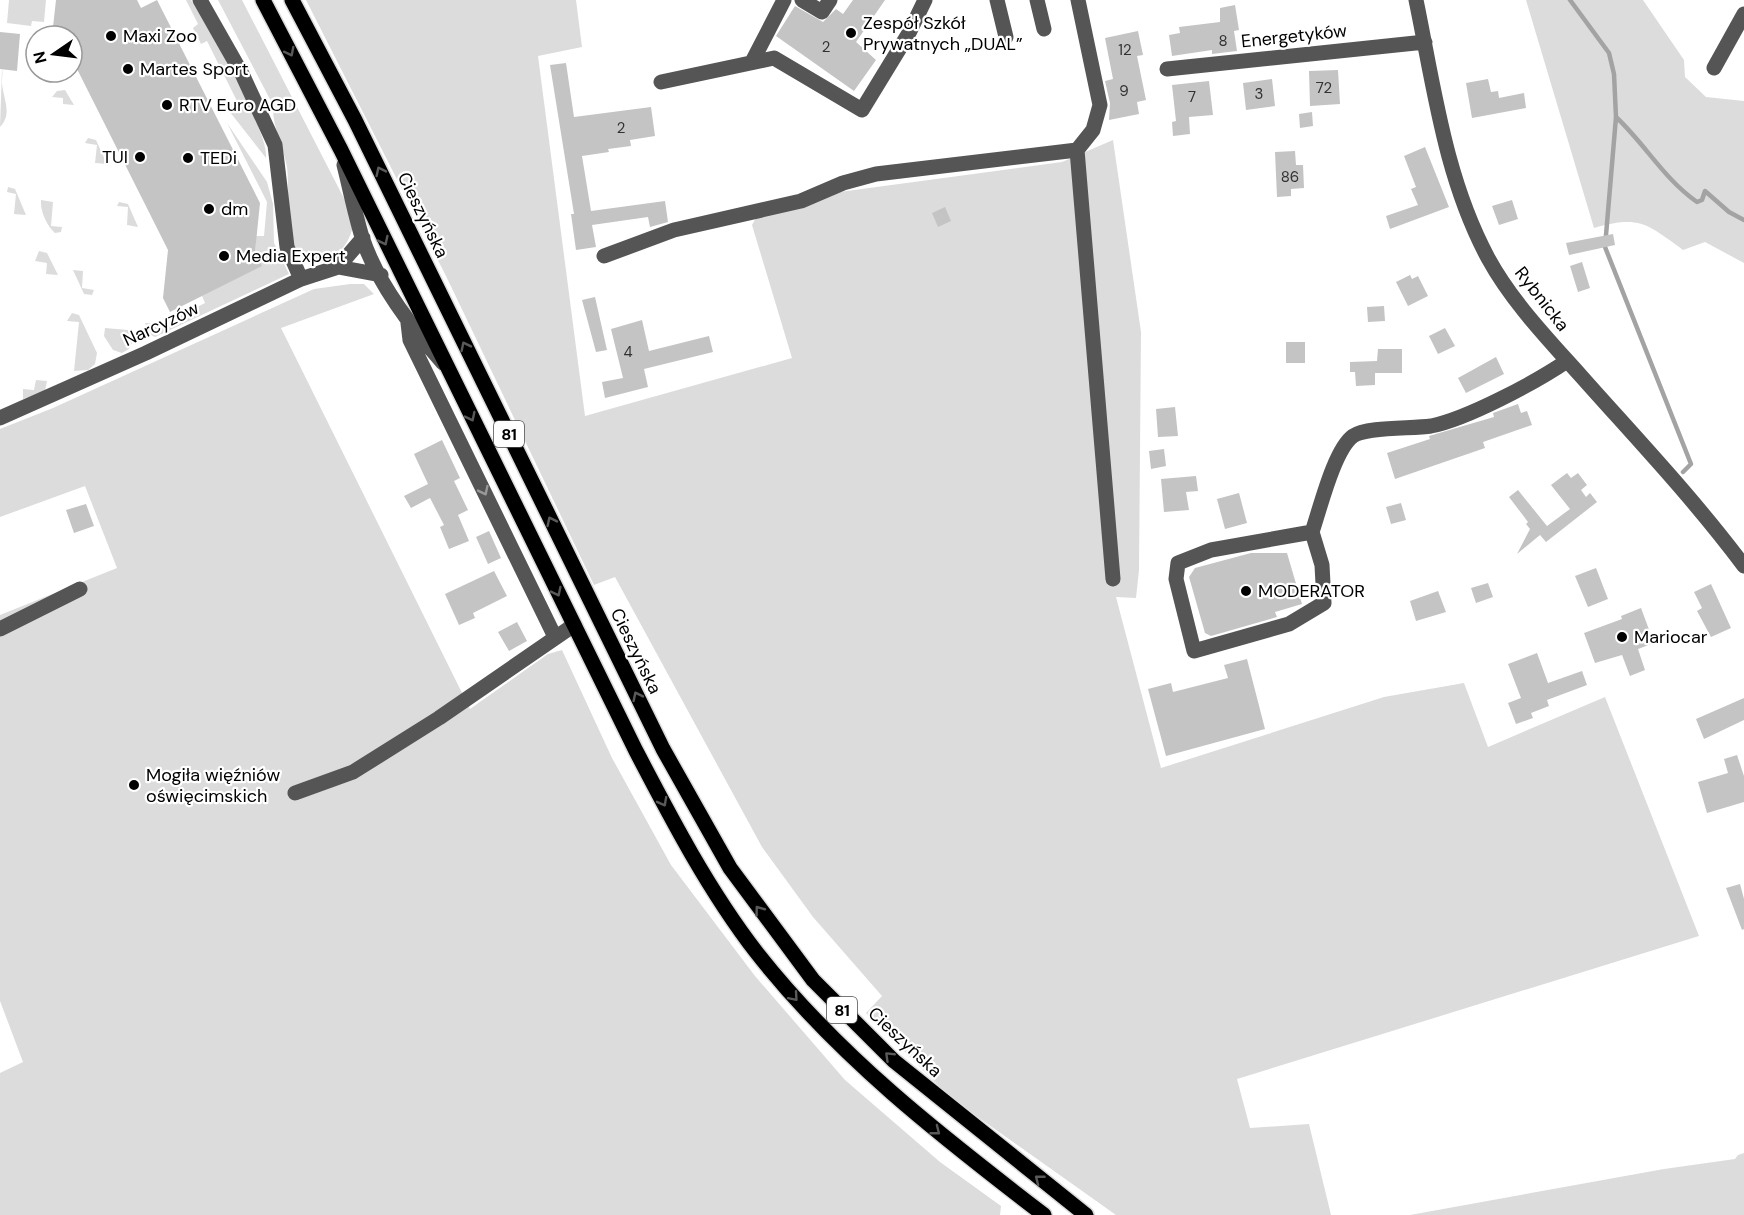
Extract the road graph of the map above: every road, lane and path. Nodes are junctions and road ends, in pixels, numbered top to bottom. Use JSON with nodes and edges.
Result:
{"nodes":[{"id":1,"x":200,"y":0,"type":"edge"},
{"id":2,"x":262,"y":0,"type":"edge"},
{"id":3,"x":292,"y":0,"type":"edge"},
{"id":4,"x":784,"y":0,"type":"edge"},
{"id":5,"x":802,"y":0,"type":"edge"},
{"id":6,"x":830,"y":0,"type":"edge"},
{"id":7,"x":925,"y":0,"type":"edge"},
{"id":8,"x":998,"y":0,"type":"edge"},
{"id":9,"x":1037,"y":0,"type":"edge"},
{"id":10,"x":1078,"y":0,"type":"edge"},
{"id":11,"x":1416,"y":0,"type":"edge"},
{"id":12,"x":1744,"y":14,"type":"edge"},
{"id":13,"x":1044,"y":29,"type":"dead end"},
{"id":14,"x":1006,"y":37,"type":"dead end"},
{"id":15,"x":1425,"y":42,"type":"junction"},
{"id":16,"x":752,"y":62,"type":"junction"},
{"id":17,"x":1714,"y":68,"type":"dead end"},
{"id":18,"x":1167,"y":69,"type":"dead end"},
{"id":19,"x":660,"y":82,"type":"dead end"},
{"id":20,"x":341,"y":150,"type":"junction"},
{"id":21,"x":1077,"y":150,"type":"junction"},
{"id":22,"x":363,"y":238,"type":"junction"},
{"id":23,"x":604,"y":256,"type":"dead end"},
{"id":24,"x":338,"y":267,"type":"junction"},
{"id":25,"x":381,"y":274,"type":"junction"},
{"id":26,"x":301,"y":279,"type":"junction"},
{"id":27,"x":408,"y":324,"type":"junction"},
{"id":28,"x":1568,"y":361,"type":"junction"},
{"id":29,"x":444,"y":365,"type":"junction"},
{"id":30,"x":0,"y":417,"type":"edge"},
{"id":31,"x":1312,"y":532,"type":"junction"},
{"id":32,"x":1744,"y":566,"type":"edge"},
{"id":33,"x":1113,"y":579,"type":"dead end"},
{"id":34,"x":80,"y":589,"type":"dead end"},
{"id":35,"x":574,"y":625,"type":"junction"},
{"id":36,"x":0,"y":629,"type":"edge"},
{"id":37,"x":555,"y":637,"type":"junction"},
{"id":38,"x":295,"y":793,"type":"dead end"},
{"id":39,"x":1044,"y":1215,"type":"edge"},
{"id":40,"x":1086,"y":1215,"type":"edge"}],
"edges":[{"from":1,"to":26,"type":"street"},
{"from":2,"to":20,"type":"main road","number":"81","one_way":true},
{"from":40,"to":3,"type":"main road","name":"Cieszyńska","number":"81","one_way":true},
{"from":4,"to":16,"type":"street"},
{"from":5,"to":6,"type":"street"},
{"from":7,"to":16,"type":"street"},
{"from":8,"to":14,"type":"street"},
{"from":9,"to":13,"type":"street"},
{"from":10,"to":21,"type":"street"},
{"from":11,"to":15,"type":"street","name":"Rybnicka"},
{"from":12,"to":17,"type":"street"},
{"from":15,"to":18,"type":"street","name":"Energetyków"},
{"from":15,"to":28,"type":"street","name":"Rybnicka"},
{"from":16,"to":19,"type":"street"},
{"from":20,"to":22,"type":"street"},
{"from":20,"to":29,"type":"main road","number":"81","one_way":true},
{"from":21,"to":23,"type":"street"},
{"from":21,"to":33,"type":"street"},
{"from":22,"to":24,"type":"street"},
{"from":22,"to":25,"type":"street"},
{"from":24,"to":25,"type":"street","name":"Narcyzów"},
{"from":24,"to":26,"type":"street","name":"Narcyzów"},
{"from":25,"to":27,"type":"street"},
{"from":26,"to":30,"type":"street","name":"Narcyzów"},
{"from":27,"to":29,"type":"street"},
{"from":27,"to":37,"type":"street","one_way":true},
{"from":28,"to":31,"type":"street"},
{"from":28,"to":32,"type":"street","name":"Rybnicka"},
{"from":29,"to":35,"type":"main road","number":"81","one_way":true},
{"from":31,"to":31,"type":"street"},
{"from":34,"to":36,"type":"street"},
{"from":35,"to":37,"type":"street"},
{"from":35,"to":39,"type":"main road","number":"81","one_way":true},
{"from":37,"to":38,"type":"street"}]}
